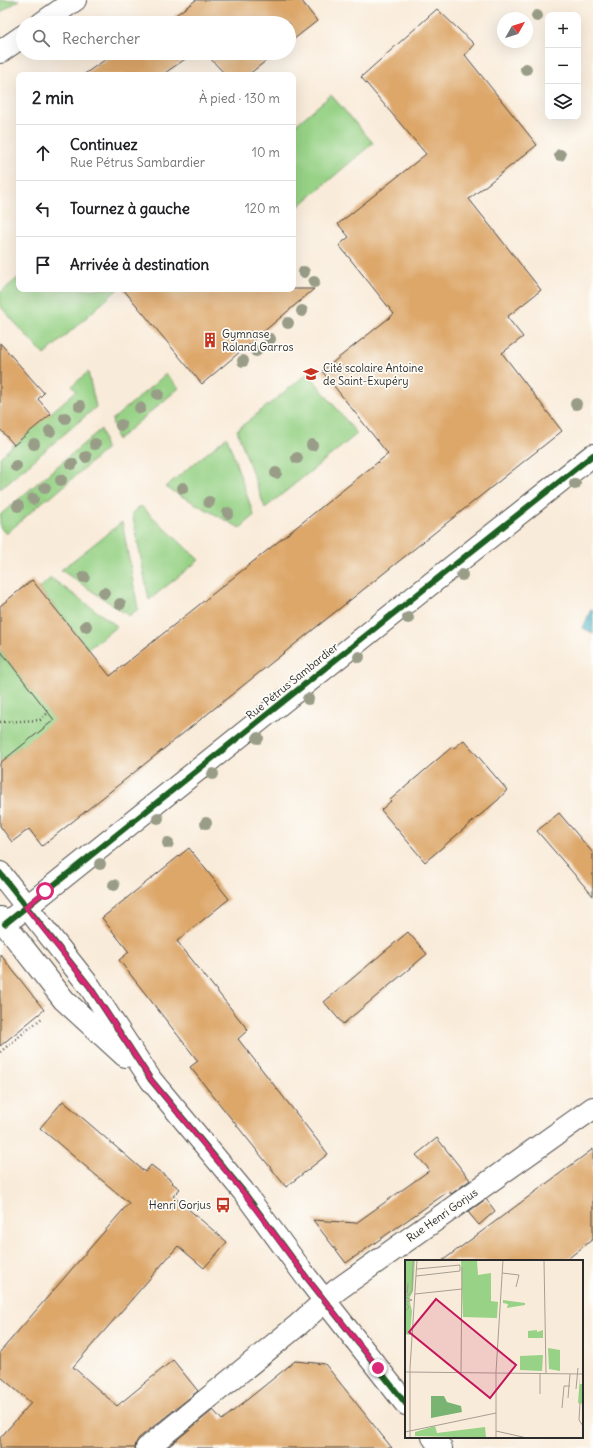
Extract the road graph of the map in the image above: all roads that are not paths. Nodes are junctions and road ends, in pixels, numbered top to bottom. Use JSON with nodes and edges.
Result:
{"nodes":[{"id":1,"x":75,"y":0,"type":"edge"},
{"id":2,"x":52,"y":16,"type":"edge"},
{"id":3,"x":16,"y":41,"type":"edge"},
{"id":4,"x":0,"y":52,"type":"edge"},
{"id":5,"x":593,"y":455,"type":"edge"},
{"id":6,"x":0,"y":874,"type":"edge"},
{"id":7,"x":26,"y":907,"type":"junction"},
{"id":8,"x":2,"y":921,"type":"edge"},
{"id":9,"x":151,"y":1080,"type":"junction"},
{"id":10,"x":593,"y":1108,"type":"edge"},
{"id":11,"x":325,"y":1301,"type":"junction"},
{"id":12,"x":405,"y":1403,"type":"edge"},
{"id":13,"x":434,"y":1438,"type":"edge"},
{"id":14,"x":147,"y":1448,"type":"edge"},
{"id":15,"x":441,"y":1448,"type":"edge"}],
"edges":[{"from":1,"to":2,"type":"street"},
{"from":3,"to":4,"type":"street"},
{"from":5,"to":7,"type":"street","name":"Rue Pétrus Sambardier"},
{"from":6,"to":7,"type":"street"},
{"from":7,"to":8,"type":"street","name":"Rue Pétrus Sambardier"},
{"from":7,"to":9,"type":"street"},
{"from":8,"to":9,"type":"street"},
{"from":9,"to":11,"type":"street"},
{"from":10,"to":11,"type":"street","name":"Rue Henri Gorjus"},
{"from":11,"to":12,"type":"street"},
{"from":11,"to":14,"type":"street","name":"Rue Henri Gorjus"},
{"from":13,"to":15,"type":"street"}]}
